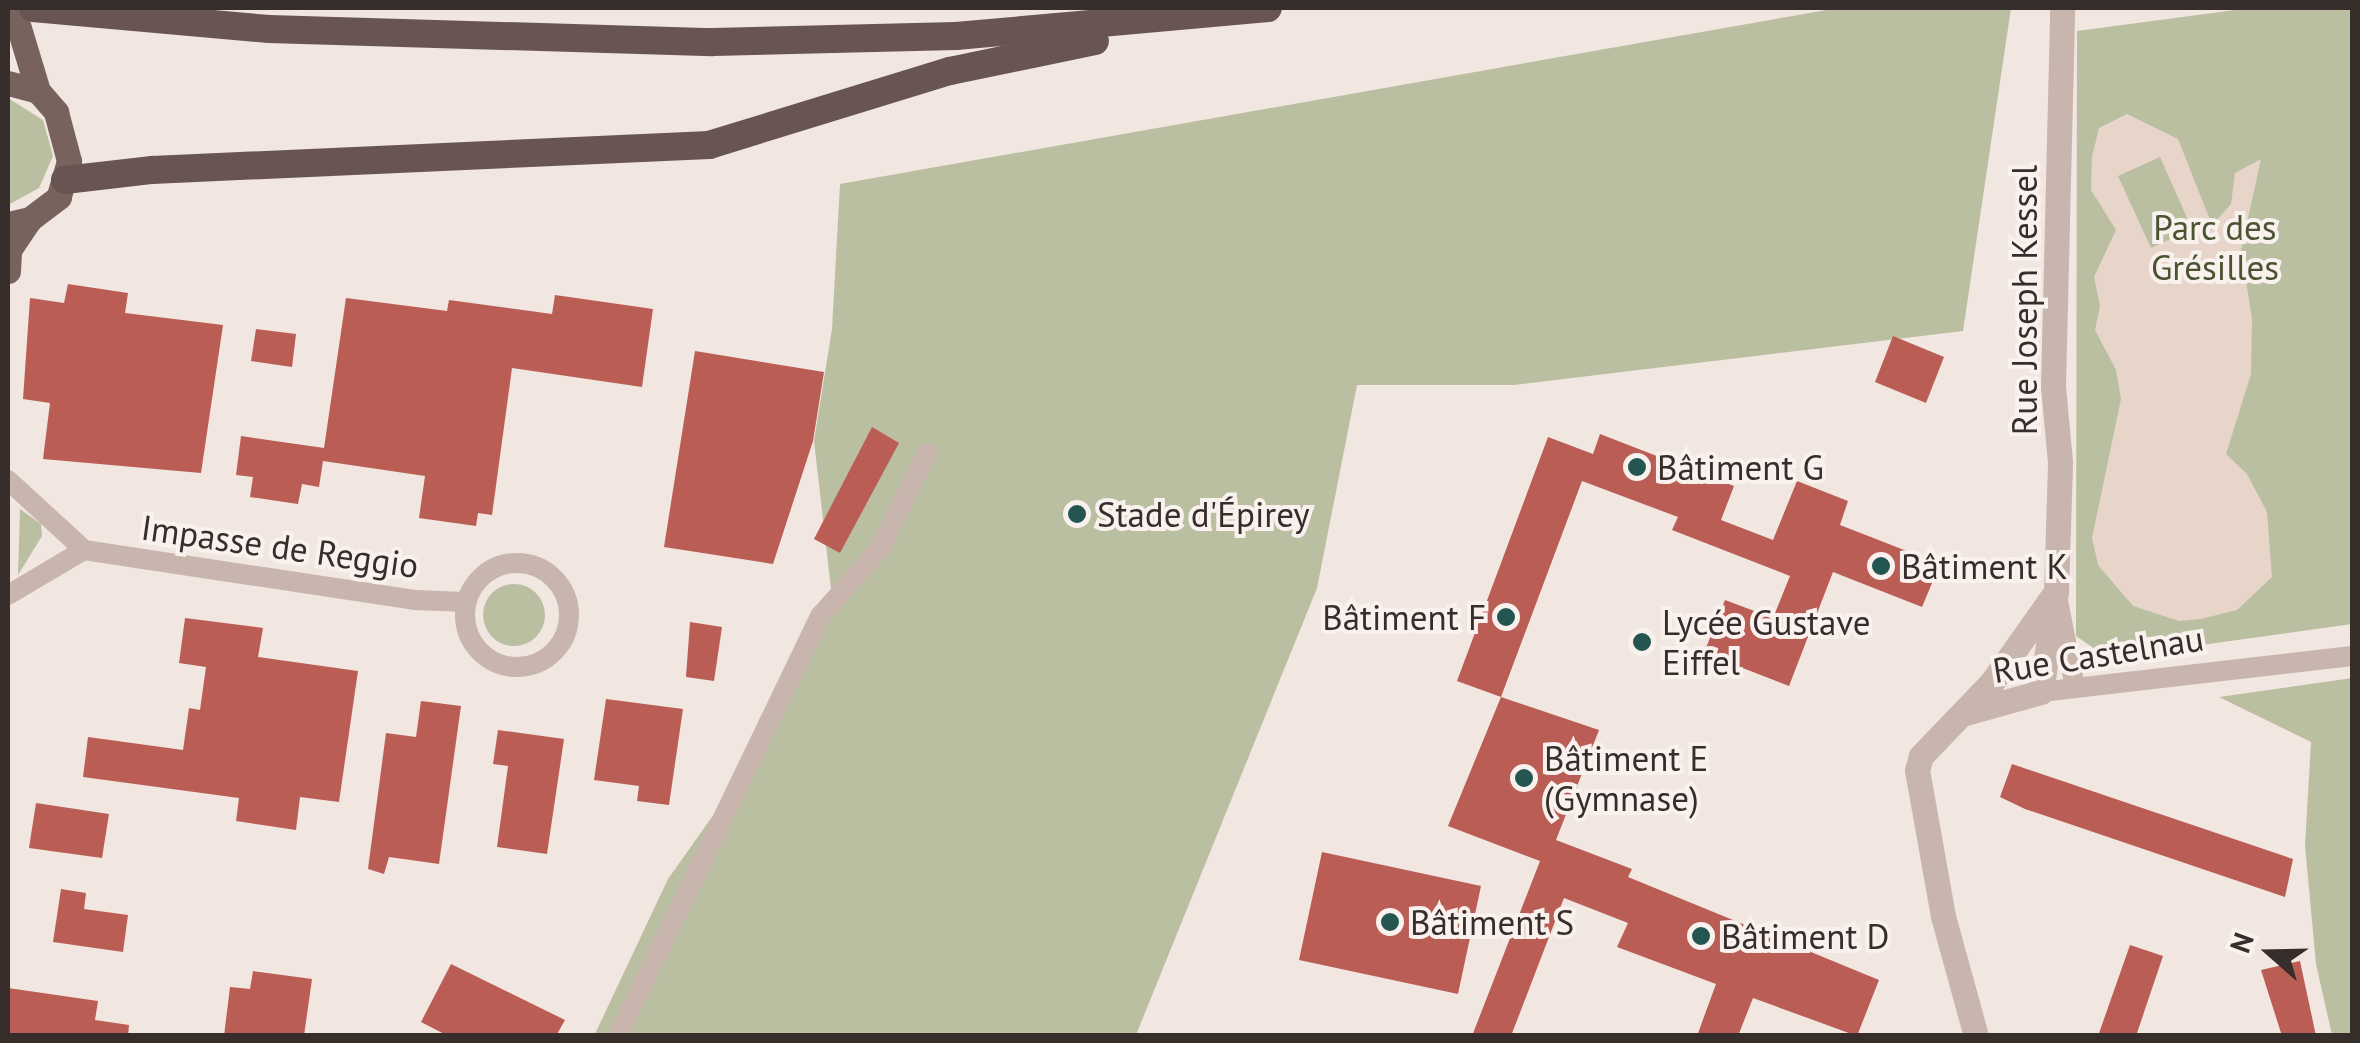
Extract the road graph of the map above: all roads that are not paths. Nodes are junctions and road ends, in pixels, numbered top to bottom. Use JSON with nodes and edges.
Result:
{"nodes":[{"id":1,"x":13,"y":8,"type":"edge"},
{"id":2,"x":1268,"y":8,"type":"edge"},
{"id":3,"x":2062,"y":8,"type":"edge"},
{"id":4,"x":43,"y":9,"type":"edge"},
{"id":5,"x":1208,"y":15,"type":"junction"},
{"id":6,"x":8,"y":83,"type":"edge"},
{"id":7,"x":38,"y":91,"type":"junction"},
{"id":8,"x":65,"y":180,"type":"junction"},
{"id":9,"x":18,"y":222,"type":"edge"},
{"id":10,"x":8,"y":270,"type":"edge"},
{"id":11,"x":927,"y":453,"type":"dead end"},
{"id":12,"x":8,"y":480,"type":"edge"},
{"id":13,"x":84,"y":550,"type":"junction"},
{"id":14,"x":2056,"y":592,"type":"junction"},
{"id":15,"x":8,"y":595,"type":"edge"},
{"id":16,"x":466,"y":602,"type":"junction"},
{"id":17,"x":2352,"y":656,"type":"edge"},
{"id":18,"x":2074,"y":688,"type":"junction"},
{"id":19,"x":2041,"y":692,"type":"junction"},
{"id":20,"x":1962,"y":714,"type":"junction"},
{"id":21,"x":618,"y":1036,"type":"edge"},
{"id":22,"x":1976,"y":1036,"type":"edge"}],
"edges":[{"from":1,"to":7,"type":"main road"},
{"from":2,"to":5,"type":"highway"},
{"from":3,"to":14,"type":"street","name":"Rue Joseph Kessel"},
{"from":4,"to":5,"type":"highway"},
{"from":5,"to":8,"type":"highway"},
{"from":6,"to":7,"type":"main road"},
{"from":7,"to":8,"type":"main road"},
{"from":8,"to":9,"type":"main road"},
{"from":9,"to":10,"type":"main road"},
{"from":11,"to":21,"type":"street"},
{"from":12,"to":13,"type":"street"},
{"from":13,"to":15,"type":"street"},
{"from":13,"to":16,"type":"street","name":"Impasse de Reggio"},
{"from":14,"to":18,"type":"street","name":"Rue Joseph Kessel"},
{"from":14,"to":19,"type":"street","name":"Rue Joseph Kessel"},
{"from":14,"to":20,"type":"street"},
{"from":16,"to":16,"type":"street"},
{"from":17,"to":18,"type":"street","name":"Rue Castelnau"},
{"from":18,"to":19,"type":"street","name":"Rue Castelnau"},
{"from":19,"to":20,"type":"street","name":"Rue Castelnau"},
{"from":20,"to":22,"type":"street","name":"Rue Castelnau"}]}
